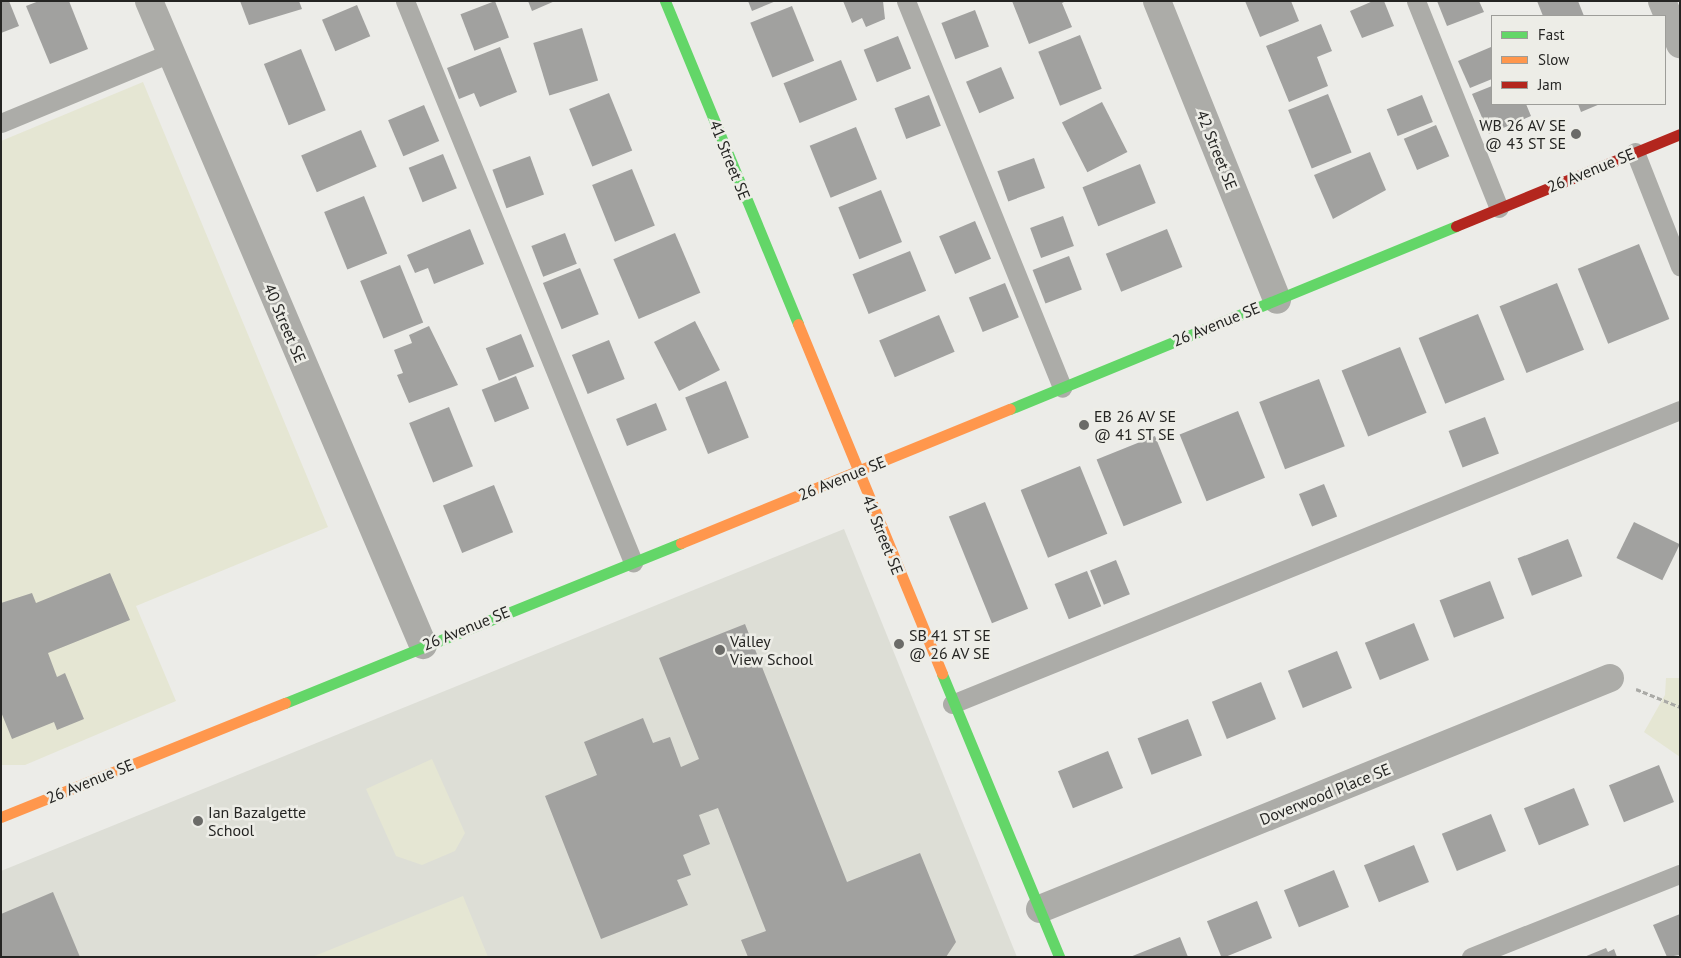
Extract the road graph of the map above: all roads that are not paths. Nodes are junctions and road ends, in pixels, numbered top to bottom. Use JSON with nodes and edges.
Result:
{"nodes":[{"id":1,"x":149,"y":1,"type":"edge"},
{"id":2,"x":405,"y":1,"type":"edge"},
{"id":3,"x":665,"y":1,"type":"edge"},
{"id":4,"x":906,"y":1,"type":"edge"},
{"id":5,"x":1157,"y":1,"type":"edge"},
{"id":6,"x":1416,"y":1,"type":"edge"},
{"id":7,"x":1662,"y":1,"type":"edge"},
{"id":8,"x":1680,"y":44,"type":"edge"},
{"id":9,"x":170,"y":54,"type":"junction"},
{"id":10,"x":1,"y":123,"type":"edge"},
{"id":11,"x":1680,"y":134,"type":"edge"},
{"id":12,"x":1635,"y":152,"type":"junction"},
{"id":13,"x":1499,"y":208,"type":"junction"},
{"id":14,"x":1680,"y":266,"type":"edge"},
{"id":15,"x":1277,"y":300,"type":"junction"},
{"id":16,"x":1062,"y":388,"type":"junction"},
{"id":17,"x":1680,"y":410,"type":"edge"},
{"id":18,"x":858,"y":472,"type":"junction"},
{"id":19,"x":633,"y":562,"type":"junction"},
{"id":20,"x":423,"y":645,"type":"junction"},
{"id":21,"x":1610,"y":678,"type":"road end"},
{"id":22,"x":952,"y":704,"type":"junction"},
{"id":23,"x":1,"y":817,"type":"edge"},
{"id":24,"x":1680,"y":874,"type":"edge"},
{"id":25,"x":1040,"y":909,"type":"junction"},
{"id":26,"x":1059,"y":957,"type":"edge"},
{"id":27,"x":1471,"y":957,"type":"edge"}],
"edges":[{"from":1,"to":9,"type":"street","name":"40 Street SE"},
{"from":2,"to":19,"type":"lane"},
{"from":3,"to":18,"type":"street","name":"41 Street SE"},
{"from":4,"to":16,"type":"lane"},
{"from":5,"to":15,"type":"street","name":"42 Street SE"},
{"from":6,"to":13,"type":"lane"},
{"from":7,"to":8,"type":"street"},
{"from":9,"to":10,"type":"lane"},
{"from":9,"to":20,"type":"street","name":"40 Street SE"},
{"from":11,"to":12,"type":"street","name":"26 Avenue SE"},
{"from":12,"to":13,"type":"street","name":"26 Avenue SE"},
{"from":12,"to":14,"type":"lane"},
{"from":13,"to":15,"type":"street","name":"26 Avenue SE"},
{"from":15,"to":16,"type":"street","name":"26 Avenue SE"},
{"from":16,"to":18,"type":"street","name":"26 Avenue SE"},
{"from":17,"to":22,"type":"lane"},
{"from":18,"to":19,"type":"street","name":"26 Avenue SE"},
{"from":18,"to":22,"type":"street","name":"41 Street SE"},
{"from":19,"to":20,"type":"street","name":"26 Avenue SE"},
{"from":20,"to":23,"type":"street","name":"26 Avenue SE"},
{"from":21,"to":25,"type":"street","name":"Doverwood Place SE"},
{"from":22,"to":25,"type":"street","name":"41 Street SE"},
{"from":24,"to":27,"type":"lane"},
{"from":25,"to":26,"type":"street","name":"41 Street SE"}]}
